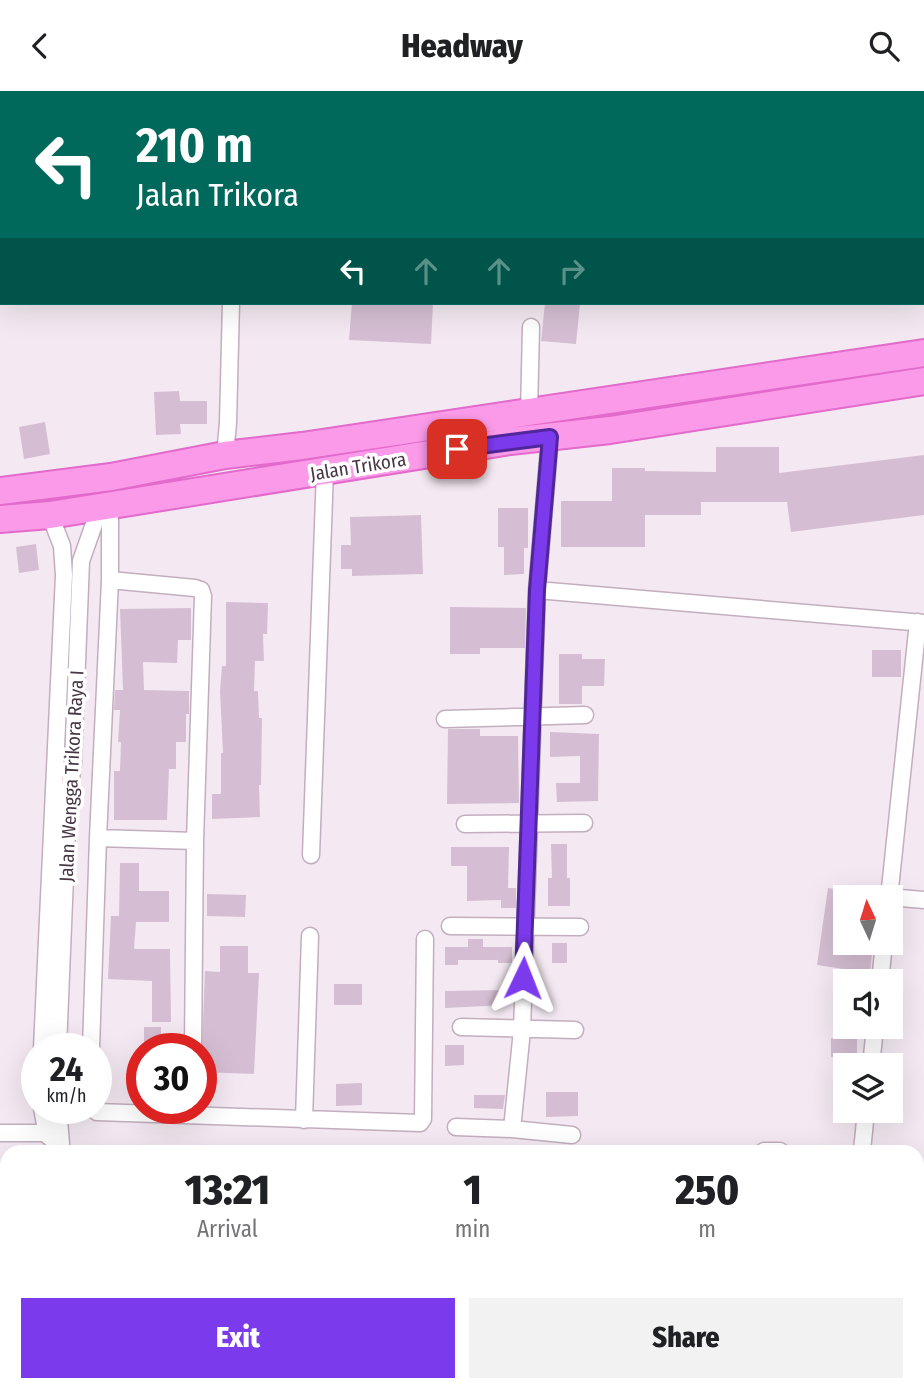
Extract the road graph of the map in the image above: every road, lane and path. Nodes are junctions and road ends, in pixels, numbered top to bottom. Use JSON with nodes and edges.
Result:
{"nodes":[{"id":1,"x":231,"y":305,"type":"edge"},
{"id":2,"x":531,"y":327,"type":"dead end"},
{"id":3,"x":924,"y":353,"type":"edge"},
{"id":4,"x":924,"y":381,"type":"edge"},
{"id":5,"x":529,"y":413,"type":"junction"},
{"id":6,"x":550,"y":437,"type":"junction"},
{"id":7,"x":225,"y":455,"type":"junction"},
{"id":8,"x":325,"y":471,"type":"junction"},
{"id":9,"x":0,"y":491,"type":"edge"},
{"id":10,"x":105,"y":506,"type":"junction"},
{"id":11,"x":50,"y":515,"type":"junction"},
{"id":12,"x":0,"y":520,"type":"edge"},
{"id":13,"x":72,"y":561,"type":"junction"},
{"id":14,"x":110,"y":580,"type":"junction"},
{"id":15,"x":537,"y":590,"type":"junction"},
{"id":16,"x":921,"y":622,"type":"edge"},
{"id":17,"x":585,"y":715,"type":"dead end"},
{"id":18,"x":533,"y":716,"type":"junction"},
{"id":19,"x":445,"y":719,"type":"dead end"},
{"id":20,"x":584,"y":823,"type":"dead end"},
{"id":21,"x":465,"y":824,"type":"dead end"},
{"id":22,"x":529,"y":825,"type":"junction"},
{"id":23,"x":98,"y":838,"type":"junction"},
{"id":24,"x":195,"y":841,"type":"junction"},
{"id":25,"x":311,"y":855,"type":"dead end"},
{"id":26,"x":891,"y":885,"type":"edge"},
{"id":27,"x":903,"y":899,"type":"edge"},
{"id":28,"x":924,"y":900,"type":"edge"},
{"id":29,"x":450,"y":926,"type":"dead end"},
{"id":30,"x":525,"y":926,"type":"junction"},
{"id":31,"x":580,"y":927,"type":"dead end"},
{"id":32,"x":310,"y":936,"type":"dead end"},
{"id":33,"x":425,"y":939,"type":"dead end"},
{"id":34,"x":461,"y":1027,"type":"dead end"},
{"id":35,"x":522,"y":1030,"type":"junction"},
{"id":36,"x":575,"y":1030,"type":"dead end"},
{"id":37,"x":43,"y":1033,"type":"edge"},
{"id":38,"x":59,"y":1033,"type":"edge"},
{"id":39,"x":92,"y":1033,"type":"edge"},
{"id":40,"x":193,"y":1033,"type":"edge"},
{"id":41,"x":217,"y":1114,"type":"edge"},
{"id":42,"x":304,"y":1120,"type":"junction"},
{"id":43,"x":865,"y":1123,"type":"edge"},
{"id":44,"x":50,"y":1124,"type":"edge"},
{"id":45,"x":58,"y":1124,"type":"edge"},
{"id":46,"x":456,"y":1127,"type":"dead end"},
{"id":47,"x":512,"y":1129,"type":"junction"},
{"id":48,"x":0,"y":1133,"type":"edge"},
{"id":49,"x":572,"y":1135,"type":"dead end"},
{"id":50,"x":58,"y":1142,"type":"edge"},
{"id":51,"x":863,"y":1145,"type":"edge"}],
"edges":[{"from":1,"to":7,"type":"street"},
{"from":2,"to":5,"type":"street"},
{"from":3,"to":5,"type":"main road","name":"Jalan Trikora"},
{"from":4,"to":6,"type":"main road","name":"Jalan Trikora"},
{"from":5,"to":7,"type":"main road","name":"Jalan Trikora"},
{"from":6,"to":8,"type":"main road","name":"Jalan Trikora"},
{"from":6,"to":15,"type":"street"},
{"from":7,"to":9,"type":"main road","name":"Jalan Trikora"},
{"from":8,"to":10,"type":"main road","name":"Jalan Trikora"},
{"from":8,"to":25,"type":"street"},
{"from":10,"to":11,"type":"main road","name":"Jalan Trikora"},
{"from":10,"to":13,"type":"street","name":"Jalan Wengga Trikora Raya I"},
{"from":10,"to":14,"type":"street"},
{"from":11,"to":12,"type":"main road","name":"Jalan Trikora"},
{"from":11,"to":13,"type":"street","name":"Jalan Wengga Trikora Raya I"},
{"from":13,"to":37,"type":"street","name":"Jalan Wengga Trikora Raya I"},
{"from":13,"to":38,"type":"street","name":"Jalan Wengga Trikora Raya I"},
{"from":14,"to":23,"type":"street"},
{"from":14,"to":24,"type":"street"},
{"from":15,"to":16,"type":"street"},
{"from":15,"to":18,"type":"street"},
{"from":16,"to":26,"type":"street"},
{"from":17,"to":18,"type":"street"},
{"from":18,"to":19,"type":"street"},
{"from":18,"to":22,"type":"street"},
{"from":20,"to":22,"type":"street"},
{"from":21,"to":22,"type":"street"},
{"from":22,"to":30,"type":"street"},
{"from":23,"to":24,"type":"street"},
{"from":23,"to":39,"type":"street"},
{"from":24,"to":40,"type":"street"},
{"from":27,"to":28,"type":"street"},
{"from":29,"to":30,"type":"street"},
{"from":30,"to":31,"type":"street"},
{"from":30,"to":35,"type":"street"},
{"from":32,"to":42,"type":"street"},
{"from":33,"to":42,"type":"street"},
{"from":34,"to":35,"type":"street"},
{"from":35,"to":36,"type":"street"},
{"from":35,"to":47,"type":"street"},
{"from":41,"to":42,"type":"street"},
{"from":43,"to":51,"type":"street"},
{"from":44,"to":50,"type":"street"},
{"from":45,"to":50,"type":"street"},
{"from":46,"to":47,"type":"street"},
{"from":47,"to":49,"type":"street"},
{"from":48,"to":50,"type":"street"}]}
